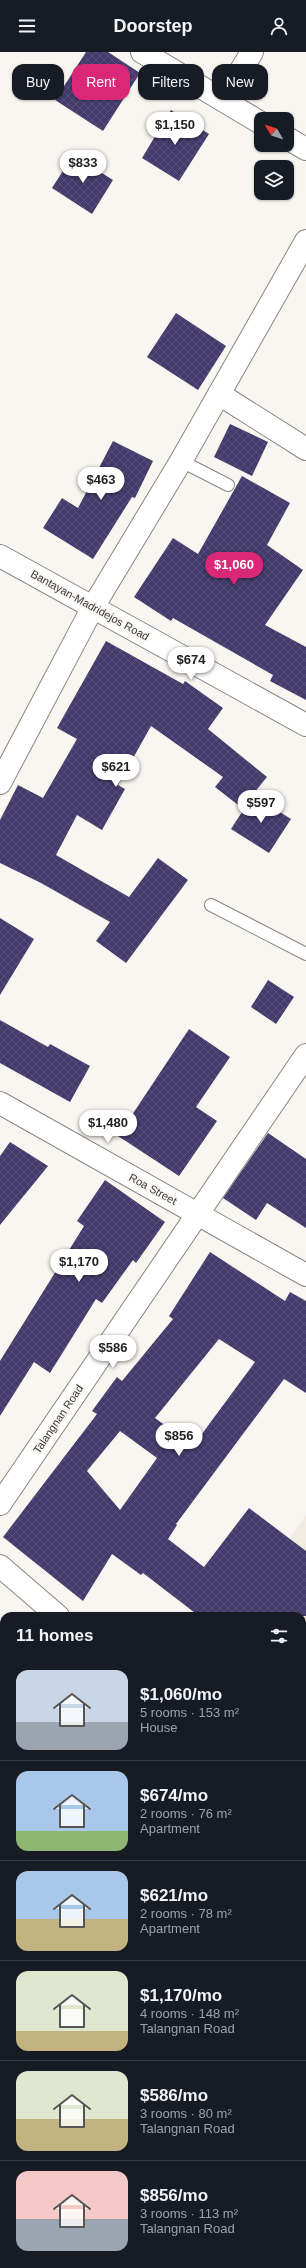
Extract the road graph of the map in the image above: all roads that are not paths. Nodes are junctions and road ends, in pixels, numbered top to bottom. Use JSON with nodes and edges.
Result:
{"nodes":[{"id":1,"x":142,"y":52,"type":"edge"},
{"id":2,"x":252,"y":52,"type":"edge"},
{"id":3,"x":245,"y":64,"type":"edge"},
{"id":4,"x":212,"y":93,"type":"edge"},
{"id":5,"x":223,"y":100,"type":"edge"},
{"id":6,"x":254,"y":119,"type":"edge"},
{"id":7,"x":294,"y":142,"type":"edge"},
{"id":8,"x":306,"y":149,"type":"edge"},
{"id":9,"x":306,"y":241,"type":"edge"},
{"id":10,"x":219,"y":394,"type":"junction"},
{"id":11,"x":306,"y":449,"type":"edge"},
{"id":12,"x":181,"y":461,"type":"junction"},
{"id":13,"x":228,"y":485,"type":"dead end"},
{"id":14,"x":0,"y":556,"type":"edge"},
{"id":15,"x":93,"y":607,"type":"junction"},
{"id":16,"x":306,"y":725,"type":"edge"},
{"id":17,"x":0,"y":783,"type":"edge"},
{"id":18,"x":211,"y":904,"type":"dead end"},
{"id":19,"x":306,"y":954,"type":"edge"},
{"id":20,"x":306,"y":1055,"type":"edge"},
{"id":21,"x":0,"y":1103,"type":"edge"},
{"id":22,"x":199,"y":1215,"type":"junction"},
{"id":23,"x":306,"y":1275,"type":"edge"},
{"id":24,"x":0,"y":1504,"type":"edge"},
{"id":25,"x":0,"y":1566,"type":"edge"},
{"id":26,"x":53,"y":1612,"type":"edge"}],
"edges":[{"from":1,"to":4,"type":"street"},
{"from":2,"to":3,"type":"street"},
{"from":5,"to":6,"type":"street"},
{"from":7,"to":8,"type":"street"},
{"from":9,"to":10,"type":"street"},
{"from":10,"to":11,"type":"street"},
{"from":10,"to":12,"type":"street"},
{"from":12,"to":13,"type":"lane"},
{"from":12,"to":15,"type":"street"},
{"from":14,"to":15,"type":"street","name":"Bantayan-Madridejos Road"},
{"from":15,"to":16,"type":"street","name":"Bantayan-Madridejos Road"},
{"from":15,"to":17,"type":"street"},
{"from":18,"to":19,"type":"lane"},
{"from":20,"to":22,"type":"street","name":"Talangnan Road"},
{"from":21,"to":22,"type":"street","name":"Roa Street"},
{"from":22,"to":23,"type":"street","name":"Roa Street"},
{"from":22,"to":24,"type":"street","name":"Talangnan Road"},
{"from":25,"to":26,"type":"street"}]}
